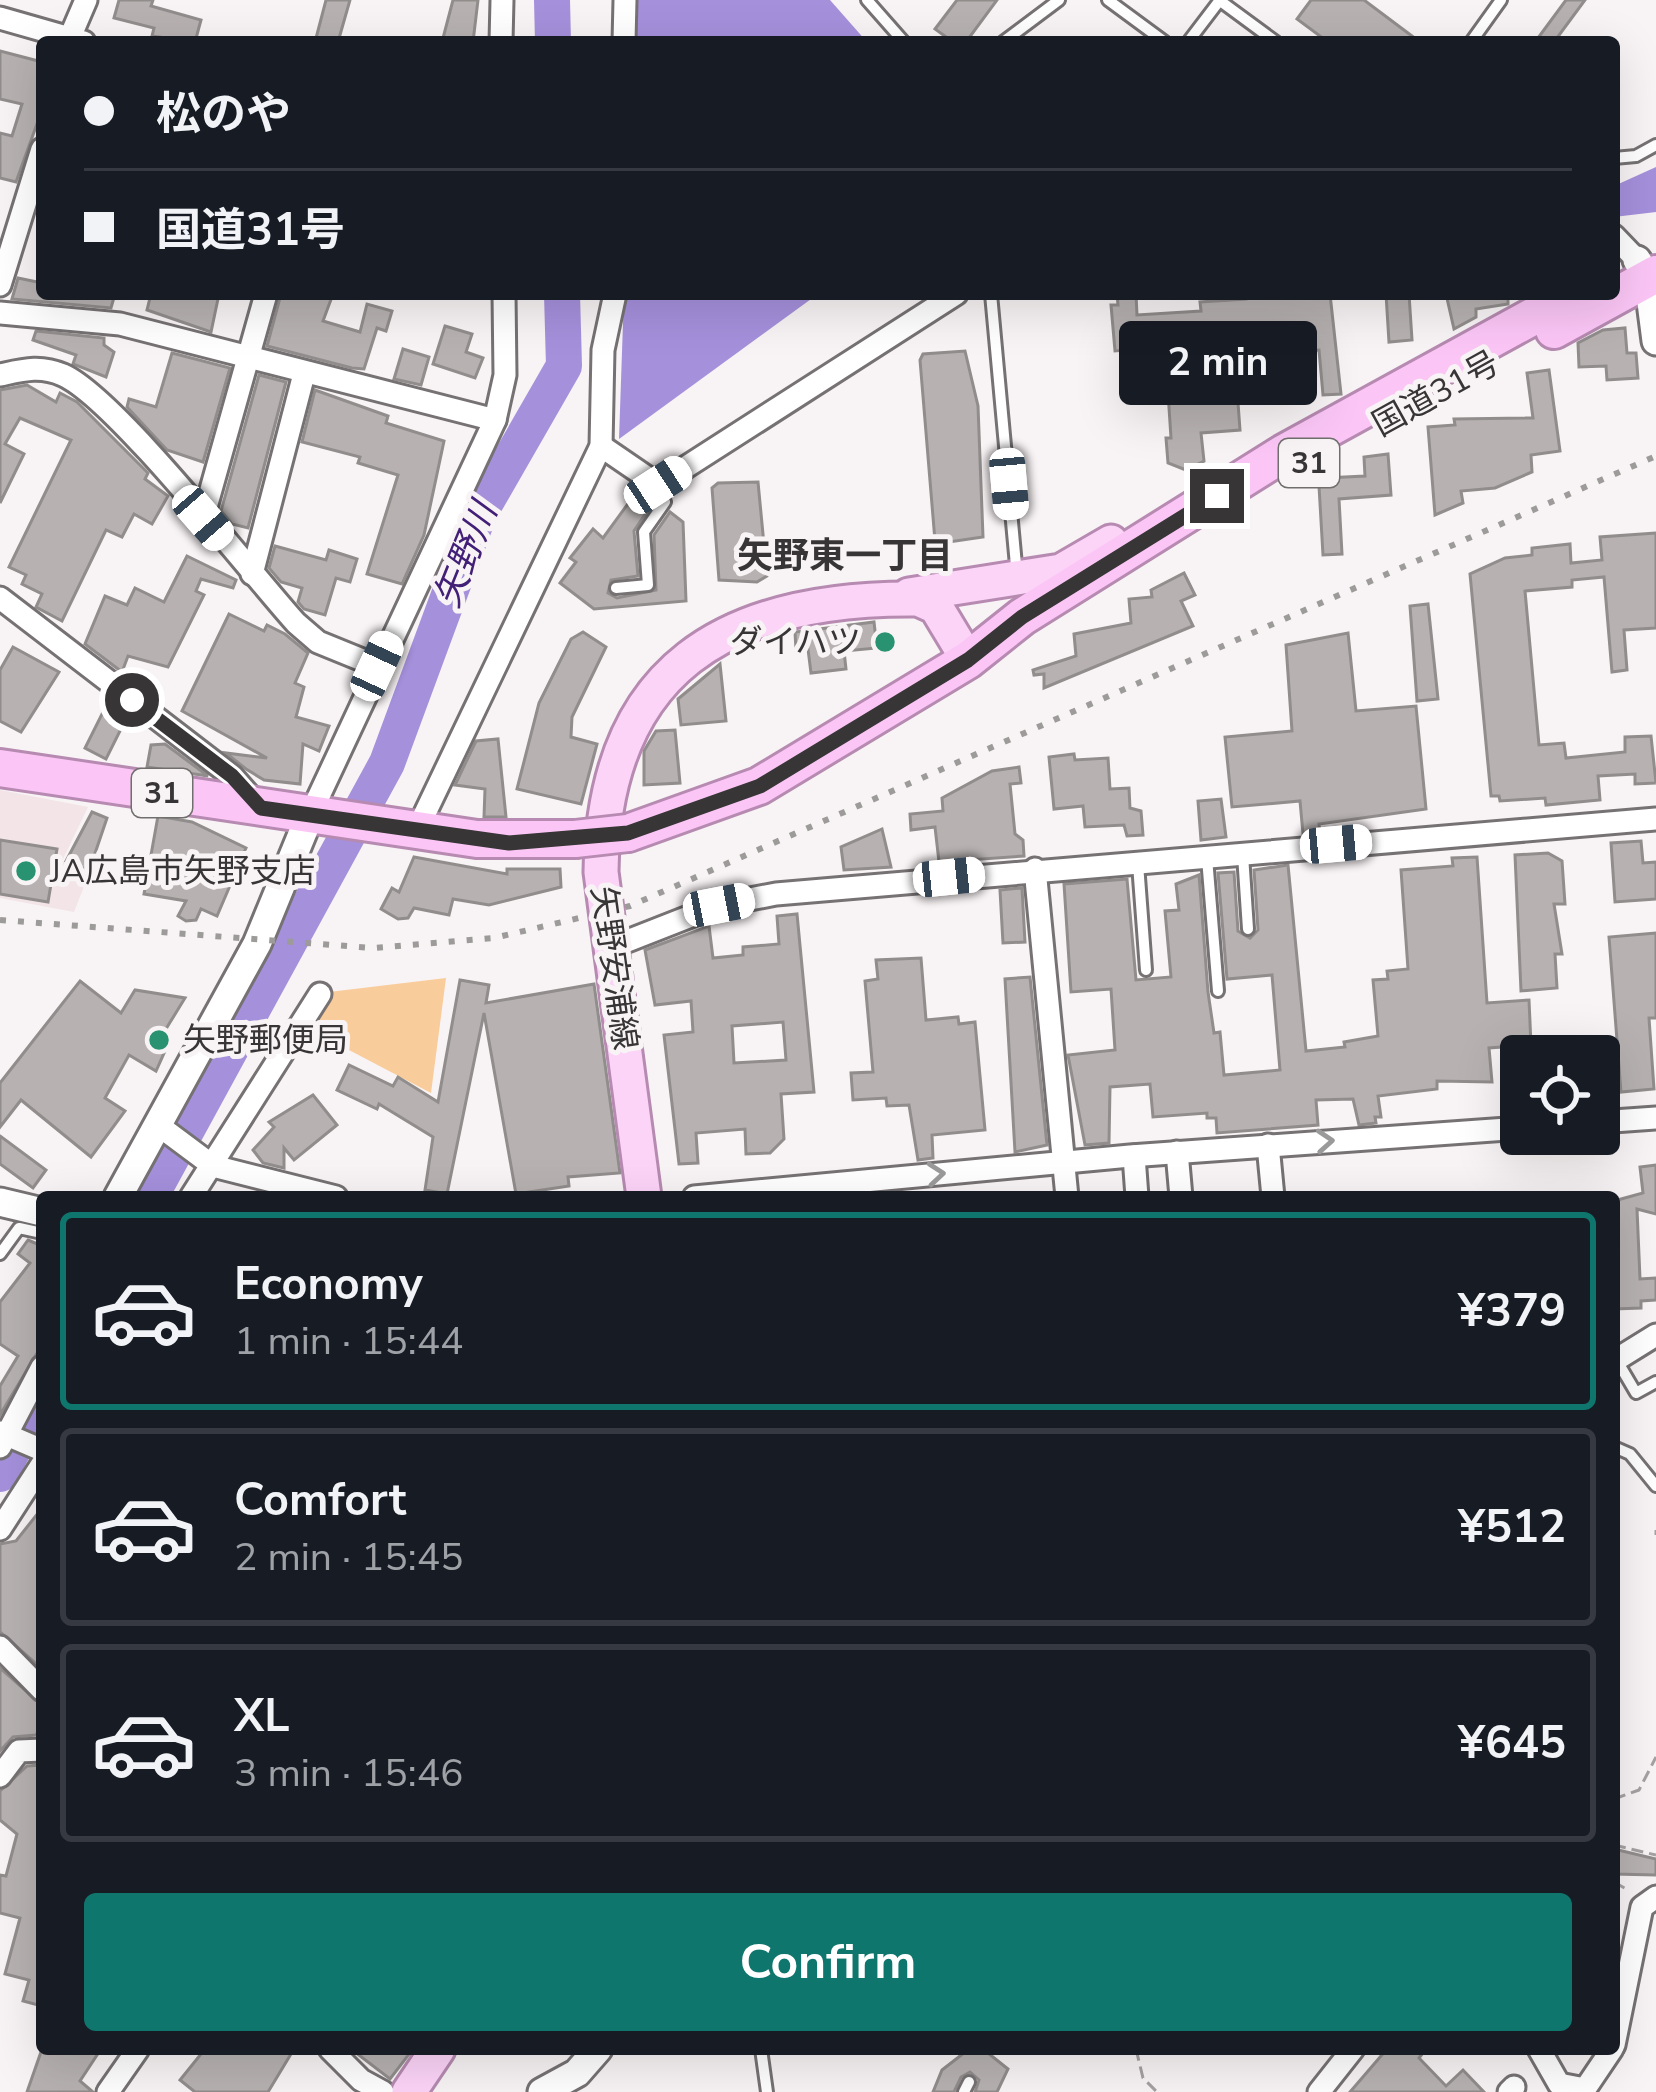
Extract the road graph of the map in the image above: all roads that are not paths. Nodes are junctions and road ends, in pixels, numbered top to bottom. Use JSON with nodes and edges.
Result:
{"nodes":[{"id":1,"x":86,"y":0,"type":"edge"},
{"id":2,"x":502,"y":0,"type":"edge"},
{"id":3,"x":625,"y":0,"type":"edge"},
{"id":4,"x":867,"y":0,"type":"edge"},
{"id":5,"x":1059,"y":0,"type":"edge"},
{"id":6,"x":1108,"y":0,"type":"edge"},
{"id":7,"x":1219,"y":0,"type":"edge"},
{"id":8,"x":1502,"y":0,"type":"edge"},
{"id":9,"x":0,"y":18,"type":"edge"},
{"id":10,"x":58,"y":36,"type":"edge"},
{"id":11,"x":75,"y":36,"type":"edge"},
{"id":12,"x":502,"y":36,"type":"edge"},
{"id":13,"x":624,"y":36,"type":"edge"},
{"id":14,"x":899,"y":36,"type":"edge"},
{"id":15,"x":1011,"y":36,"type":"edge"},
{"id":16,"x":1157,"y":36,"type":"edge"},
{"id":17,"x":1192,"y":36,"type":"edge"},
{"id":18,"x":1268,"y":36,"type":"edge"},
{"id":19,"x":1475,"y":36,"type":"edge"},
{"id":20,"x":1656,"y":145,"type":"edge"},
{"id":21,"x":1620,"y":158,"type":"edge"},
{"id":22,"x":36,"y":168,"type":"edge"},
{"id":23,"x":1637,"y":262,"type":"edge"},
{"id":24,"x":0,"y":285,"type":"edge"},
{"id":25,"x":264,"y":300,"type":"edge"},
{"id":26,"x":504,"y":300,"type":"edge"},
{"id":27,"x":614,"y":300,"type":"edge"},
{"id":28,"x":947,"y":300,"type":"edge"},
{"id":29,"x":992,"y":300,"type":"edge"},
{"id":30,"x":1563,"y":300,"type":"edge"},
{"id":31,"x":1575,"y":300,"type":"edge"},
{"id":32,"x":0,"y":313,"type":"edge"},
{"id":33,"x":1656,"y":340,"type":"edge"},
{"id":34,"x":249,"y":359,"type":"junction"},
{"id":35,"x":304,"y":374,"type":"junction"},
{"id":36,"x":0,"y":375,"type":"edge"},
{"id":37,"x":495,"y":420,"type":"junction"},
{"id":38,"x":601,"y":446,"type":"junction"},
{"id":39,"x":1285,"y":453,"type":"junction"},
{"id":40,"x":658,"y":485,"type":"junction"},
{"id":41,"x":203,"y":518,"type":"junction"},
{"id":42,"x":253,"y":574,"type":"junction"},
{"id":43,"x":1017,"y":579,"type":"junction"},
{"id":44,"x":616,"y":588,"type":"dead end"},
{"id":45,"x":0,"y":598,"type":"edge"},
{"id":46,"x":883,"y":598,"type":"junction"},
{"id":47,"x":968,"y":660,"type":"junction"},
{"id":48,"x":377,"y":666,"type":"junction"},
{"id":49,"x":0,"y":768,"type":"edge"},
{"id":50,"x":261,"y":808,"type":"junction"},
{"id":51,"x":317,"y":816,"type":"junction"},
{"id":52,"x":1656,"y":818,"type":"edge"},
{"id":53,"x":408,"y":830,"type":"junction"},
{"id":54,"x":1242,"y":852,"type":"junction"},
{"id":55,"x":1207,"y":855,"type":"junction"},
{"id":56,"x":1138,"y":861,"type":"junction"},
{"id":57,"x":1036,"y":869,"type":"junction"},
{"id":58,"x":1248,"y":929,"type":"dead end"},
{"id":59,"x":612,"y":946,"type":"junction"},
{"id":60,"x":1146,"y":970,"type":"dead end"},
{"id":61,"x":1218,"y":991,"type":"dead end"},
{"id":62,"x":320,"y":994,"type":"dead end"},
{"id":63,"x":1656,"y":1118,"type":"edge"},
{"id":64,"x":1620,"y":1121,"type":"edge"},
{"id":65,"x":158,"y":1125,"type":"junction"},
{"id":66,"x":1500,"y":1129,"type":"edge"},
{"id":67,"x":1268,"y":1145,"type":"junction"},
{"id":68,"x":1177,"y":1152,"type":"junction"},
{"id":69,"x":1134,"y":1156,"type":"junction"},
{"id":70,"x":1064,"y":1162,"type":"junction"},
{"id":71,"x":213,"y":1166,"type":"junction"},
{"id":72,"x":857,"y":1189,"type":"edge"},
{"id":73,"x":121,"y":1191,"type":"edge"},
{"id":74,"x":195,"y":1191,"type":"edge"},
{"id":75,"x":312,"y":1191,"type":"edge"},
{"id":76,"x":643,"y":1191,"type":"edge"},
{"id":77,"x":816,"y":1191,"type":"edge"},
{"id":78,"x":1066,"y":1191,"type":"edge"},
{"id":79,"x":1137,"y":1191,"type":"edge"},
{"id":80,"x":1180,"y":1191,"type":"edge"},
{"id":81,"x":1272,"y":1191,"type":"edge"},
{"id":82,"x":0,"y":1202,"type":"edge"},
{"id":83,"x":36,"y":1211,"type":"edge"},
{"id":84,"x":36,"y":1232,"type":"edge"},
{"id":85,"x":0,"y":1254,"type":"edge"},
{"id":86,"x":1656,"y":1334,"type":"edge"},
{"id":87,"x":1620,"y":1357,"type":"edge"},
{"id":88,"x":1620,"y":1368,"type":"edge"},
{"id":89,"x":36,"y":1379,"type":"edge"},
{"id":90,"x":1656,"y":1382,"type":"edge"},
{"id":91,"x":5,"y":1438,"type":"edge"},
{"id":92,"x":1620,"y":1450,"type":"edge"},
{"id":93,"x":36,"y":1452,"type":"edge"},
{"id":94,"x":36,"y":1463,"type":"edge"},
{"id":95,"x":1651,"y":1471,"type":"edge"},
{"id":96,"x":1656,"y":1486,"type":"edge"},
{"id":97,"x":0,"y":1529,"type":"edge"},
{"id":98,"x":0,"y":1647,"type":"edge"},
{"id":99,"x":36,"y":1684,"type":"edge"},
{"id":100,"x":36,"y":1750,"type":"edge"},
{"id":101,"x":0,"y":1776,"type":"edge"},
{"id":102,"x":1656,"y":1897,"type":"edge"},
{"id":103,"x":1620,"y":2013,"type":"edge"},
{"id":104,"x":134,"y":2055,"type":"edge"},
{"id":105,"x":336,"y":2055,"type":"edge"},
{"id":106,"x":434,"y":2055,"type":"edge"},
{"id":107,"x":593,"y":2055,"type":"edge"},
{"id":108,"x":761,"y":2055,"type":"edge"},
{"id":109,"x":1348,"y":2055,"type":"edge"},
{"id":110,"x":1542,"y":2055,"type":"edge"},
{"id":111,"x":1609,"y":2055,"type":"edge"},
{"id":112,"x":1594,"y":2085,"type":"edge"},
{"id":113,"x":108,"y":2092,"type":"edge"},
{"id":114,"x":383,"y":2092,"type":"edge"},
{"id":115,"x":409,"y":2092,"type":"edge"},
{"id":116,"x":542,"y":2092,"type":"edge"},
{"id":117,"x":767,"y":2092,"type":"edge"},
{"id":118,"x":1319,"y":2092,"type":"edge"}],
"edges":[{"from":1,"to":11,"type":"street"},
{"from":2,"to":12,"type":"street"},
{"from":3,"to":13,"type":"street"},
{"from":4,"to":14,"type":"lane"},
{"from":5,"to":15,"type":"lane"},
{"from":6,"to":16,"type":"lane"},
{"from":7,"to":17,"type":"lane"},
{"from":7,"to":18,"type":"lane"},
{"from":8,"to":19,"type":"lane"},
{"from":9,"to":10,"type":"street"},
{"from":20,"to":21,"type":"lane"},
{"from":22,"to":24,"type":"street"},
{"from":23,"to":33,"type":"street"},
{"from":25,"to":34,"type":"street"},
{"from":26,"to":37,"type":"street"},
{"from":27,"to":38,"type":"street"},
{"from":28,"to":40,"type":"street"},
{"from":29,"to":43,"type":"lane"},
{"from":30,"to":39,"type":"highway","name":"国道31号","number":"31"},
{"from":31,"to":47,"type":"highway","name":"国道31号","number":"31"},
{"from":32,"to":34,"type":"street"},
{"from":34,"to":35,"type":"street"},
{"from":34,"to":41,"type":"street"},
{"from":35,"to":37,"type":"street"},
{"from":35,"to":42,"type":"street"},
{"from":36,"to":41,"type":"street"},
{"from":37,"to":48,"type":"street"},
{"from":38,"to":40,"type":"street"},
{"from":38,"to":53,"type":"street"},
{"from":39,"to":43,"type":"main road"},
{"from":39,"to":47,"type":"highway","name":"国道31号","number":"31"},
{"from":40,"to":44,"type":"lane"},
{"from":41,"to":42,"type":"street"},
{"from":42,"to":48,"type":"street"},
{"from":43,"to":46,"type":"main road"},
{"from":45,"to":50,"type":"street"},
{"from":46,"to":47,"type":"main road","name":"矢野安浦線"},
{"from":46,"to":59,"type":"main road","name":"矢野安浦線"},
{"from":47,"to":53,"type":"highway","name":"国道31号","number":"31","bridge":true},
{"from":48,"to":51,"type":"street"},
{"from":49,"to":50,"type":"highway","name":"国道31号","number":"31"},
{"from":50,"to":51,"type":"highway","name":"国道31号","number":"31"},
{"from":51,"to":53,"type":"highway","name":"国道31号","number":"31"},
{"from":51,"to":65,"type":"street"},
{"from":52,"to":54,"type":"street"},
{"from":54,"to":55,"type":"street"},
{"from":54,"to":58,"type":"lane"},
{"from":55,"to":56,"type":"street"},
{"from":55,"to":61,"type":"lane"},
{"from":56,"to":57,"type":"street"},
{"from":56,"to":60,"type":"lane"},
{"from":57,"to":59,"type":"street"},
{"from":57,"to":70,"type":"street"},
{"from":59,"to":76,"type":"main road","name":"矢野安浦線"},
{"from":62,"to":71,"type":"street"},
{"from":63,"to":64,"type":"street"},
{"from":65,"to":71,"type":"street"},
{"from":65,"to":73,"type":"street"},
{"from":67,"to":66,"type":"street","one_way":true},
{"from":67,"to":68,"type":"street"},
{"from":67,"to":81,"type":"street"},
{"from":68,"to":69,"type":"street"},
{"from":68,"to":80,"type":"street"},
{"from":69,"to":70,"type":"street"},
{"from":69,"to":79,"type":"street"},
{"from":72,"to":70,"type":"street","one_way":true},
{"from":70,"to":78,"type":"street"},
{"from":71,"to":74,"type":"street"},
{"from":71,"to":75,"type":"street"},
{"from":72,"to":77,"type":"street"},
{"from":82,"to":83,"type":"street"},
{"from":84,"to":85,"type":"lane"},
{"from":86,"to":87,"type":"street"},
{"from":88,"to":90,"type":"lane"},
{"from":89,"to":91,"type":"street"},
{"from":91,"to":93,"type":"street"},
{"from":92,"to":95,"type":"lane"},
{"from":94,"to":97,"type":"street"},
{"from":95,"to":96,"type":"lane"},
{"from":98,"to":99,"type":"street"},
{"from":100,"to":101,"type":"street"},
{"from":102,"to":103,"type":"street"},
{"from":104,"to":113,"type":"street"},
{"from":105,"to":114,"type":"street"},
{"from":106,"to":115,"type":"main road"},
{"from":107,"to":116,"type":"street"},
{"from":108,"to":117,"type":"lane"},
{"from":109,"to":118,"type":"street"},
{"from":110,"to":112,"type":"street"},
{"from":111,"to":112,"type":"street"}]}
